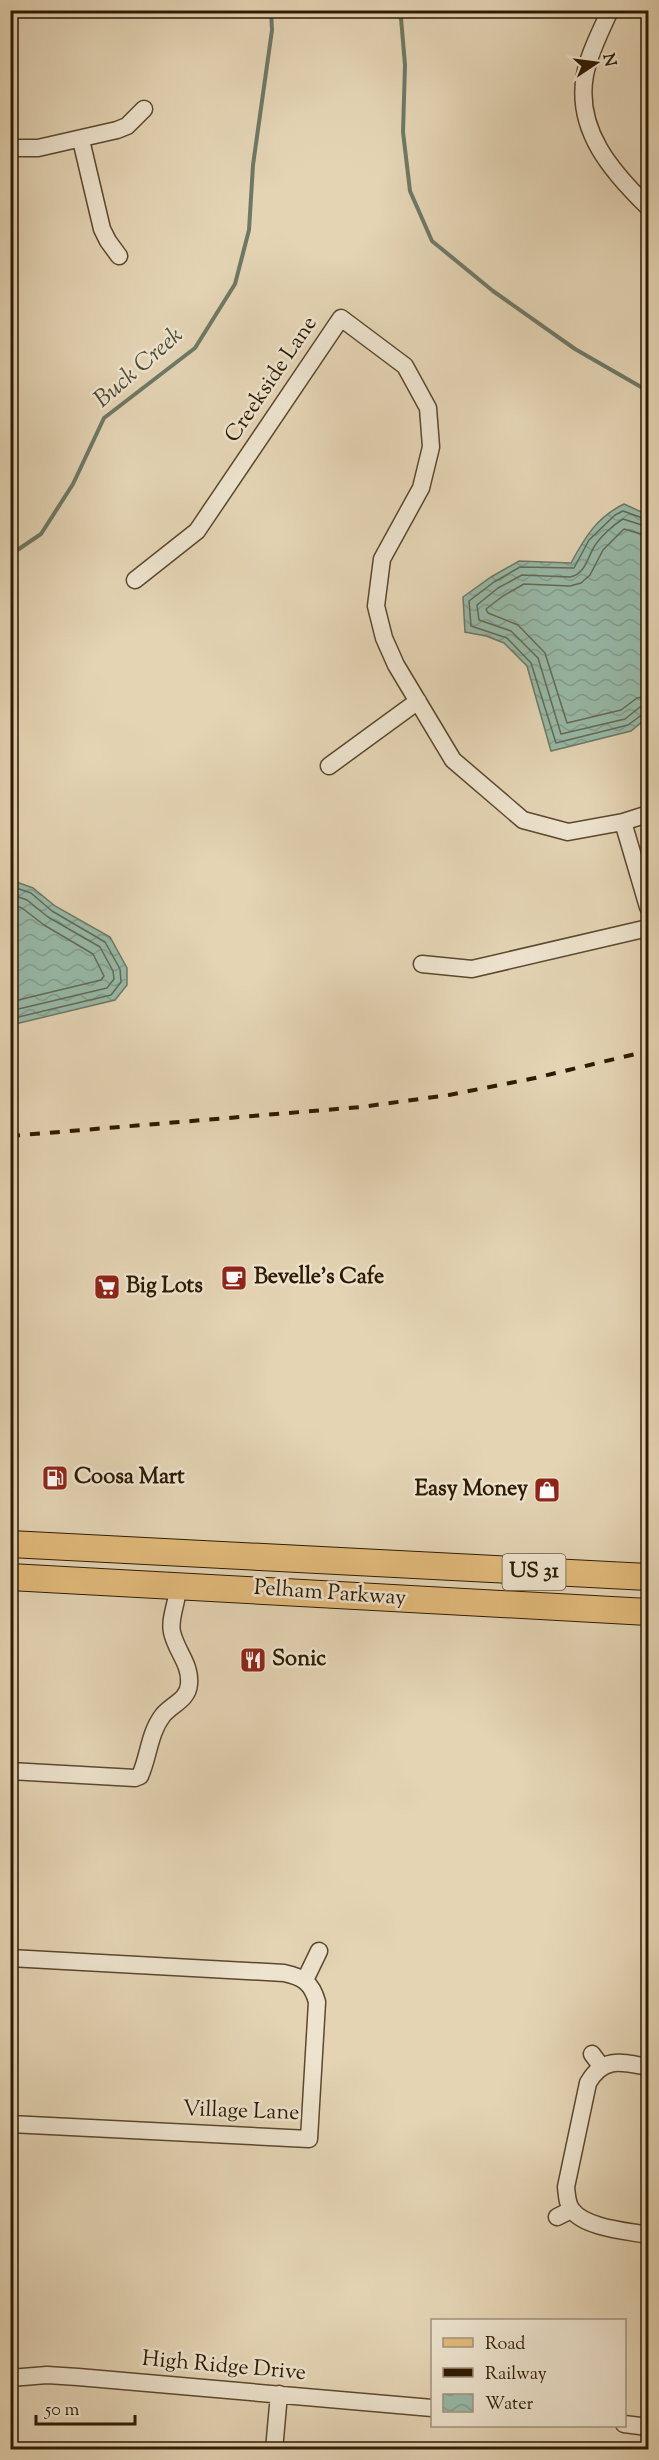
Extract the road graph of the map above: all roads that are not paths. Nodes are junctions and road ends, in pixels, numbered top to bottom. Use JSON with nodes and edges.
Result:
{"nodes":[{"id":1,"x":610,"y":10,"type":"edge"},
{"id":2,"x":144,"y":109,"type":"dead end"},
{"id":3,"x":81,"y":140,"type":"junction"},
{"id":4,"x":10,"y":148,"type":"edge"},
{"id":5,"x":648,"y":207,"type":"edge"},
{"id":6,"x":119,"y":256,"type":"dead end"},
{"id":7,"x":135,"y":580,"type":"dead end"},
{"id":8,"x":418,"y":700,"type":"junction"},
{"id":9,"x":329,"y":766,"type":"dead end"},
{"id":10,"x":648,"y":814,"type":"edge"},
{"id":11,"x":623,"y":822,"type":"junction"},
{"id":12,"x":648,"y":907,"type":"edge"},
{"id":13,"x":648,"y":928,"type":"edge"},
{"id":14,"x":422,"y":964,"type":"dead end"},
{"id":15,"x":10,"y":1544,"type":"edge"},
{"id":16,"x":231,"y":1556,"type":"junction"},
{"id":17,"x":440,"y":1568,"type":"junction"},
{"id":18,"x":10,"y":1577,"type":"edge"},
{"id":19,"x":648,"y":1577,"type":"edge"},
{"id":20,"x":178,"y":1586,"type":"junction"},
{"id":21,"x":233,"y":1588,"type":"junction"},
{"id":22,"x":436,"y":1600,"type":"junction"},
{"id":23,"x":648,"y":1612,"type":"edge"},
{"id":24,"x":10,"y":1771,"type":"edge"},
{"id":25,"x":320,"y":1951,"type":"dead end"},
{"id":26,"x":10,"y":1958,"type":"edge"},
{"id":27,"x":305,"y":1980,"type":"junction"},
{"id":28,"x":648,"y":2067,"type":"edge"},
{"id":29,"x":10,"y":2124,"type":"edge"},
{"id":30,"x":648,"y":2235,"type":"edge"},
{"id":31,"x":10,"y":2378,"type":"edge"},
{"id":32,"x":279,"y":2394,"type":"junction"},
{"id":33,"x":431,"y":2408,"type":"edge"},
{"id":34,"x":626,"y":2424,"type":"edge"},
{"id":35,"x":648,"y":2427,"type":"edge"},
{"id":36,"x":274,"y":2450,"type":"edge"}],
"edges":[{"from":1,"to":5,"type":"street"},
{"from":2,"to":3,"type":"street"},
{"from":3,"to":4,"type":"street"},
{"from":3,"to":6,"type":"street"},
{"from":7,"to":8,"type":"street","name":"Creekside Lane"},
{"from":8,"to":9,"type":"street"},
{"from":8,"to":11,"type":"street","name":"Creekside Lane"},
{"from":10,"to":11,"type":"street","name":"Creekside Lane"},
{"from":11,"to":12,"type":"street"},
{"from":13,"to":14,"type":"street"},
{"from":15,"to":16,"type":"main road","name":"Pelham Parkway","number":"US 31"},
{"from":16,"to":17,"type":"main road","name":"Pelham Parkway","number":"US 31"},
{"from":16,"to":21,"type":"main road"},
{"from":17,"to":19,"type":"main road","name":"Pelham Parkway","number":"US 31"},
{"from":17,"to":22,"type":"main road"},
{"from":18,"to":20,"type":"main road","name":"Pelham Parkway","number":"US 31"},
{"from":20,"to":21,"type":"main road","name":"Pelham Parkway","number":"US 31"},
{"from":20,"to":24,"type":"street"},
{"from":21,"to":22,"type":"main road","name":"Pelham Parkway","number":"US 31"},
{"from":22,"to":23,"type":"main road","name":"Pelham Parkway","number":"US 31"},
{"from":25,"to":27,"type":"street"},
{"from":26,"to":27,"type":"street"},
{"from":27,"to":29,"type":"street","name":"Village Lane"},
{"from":28,"to":30,"type":"street"},
{"from":31,"to":32,"type":"street","name":"High Ridge Drive"},
{"from":32,"to":33,"type":"street","name":"High Ridge Drive"},
{"from":32,"to":36,"type":"street"},
{"from":34,"to":35,"type":"street"}]}
